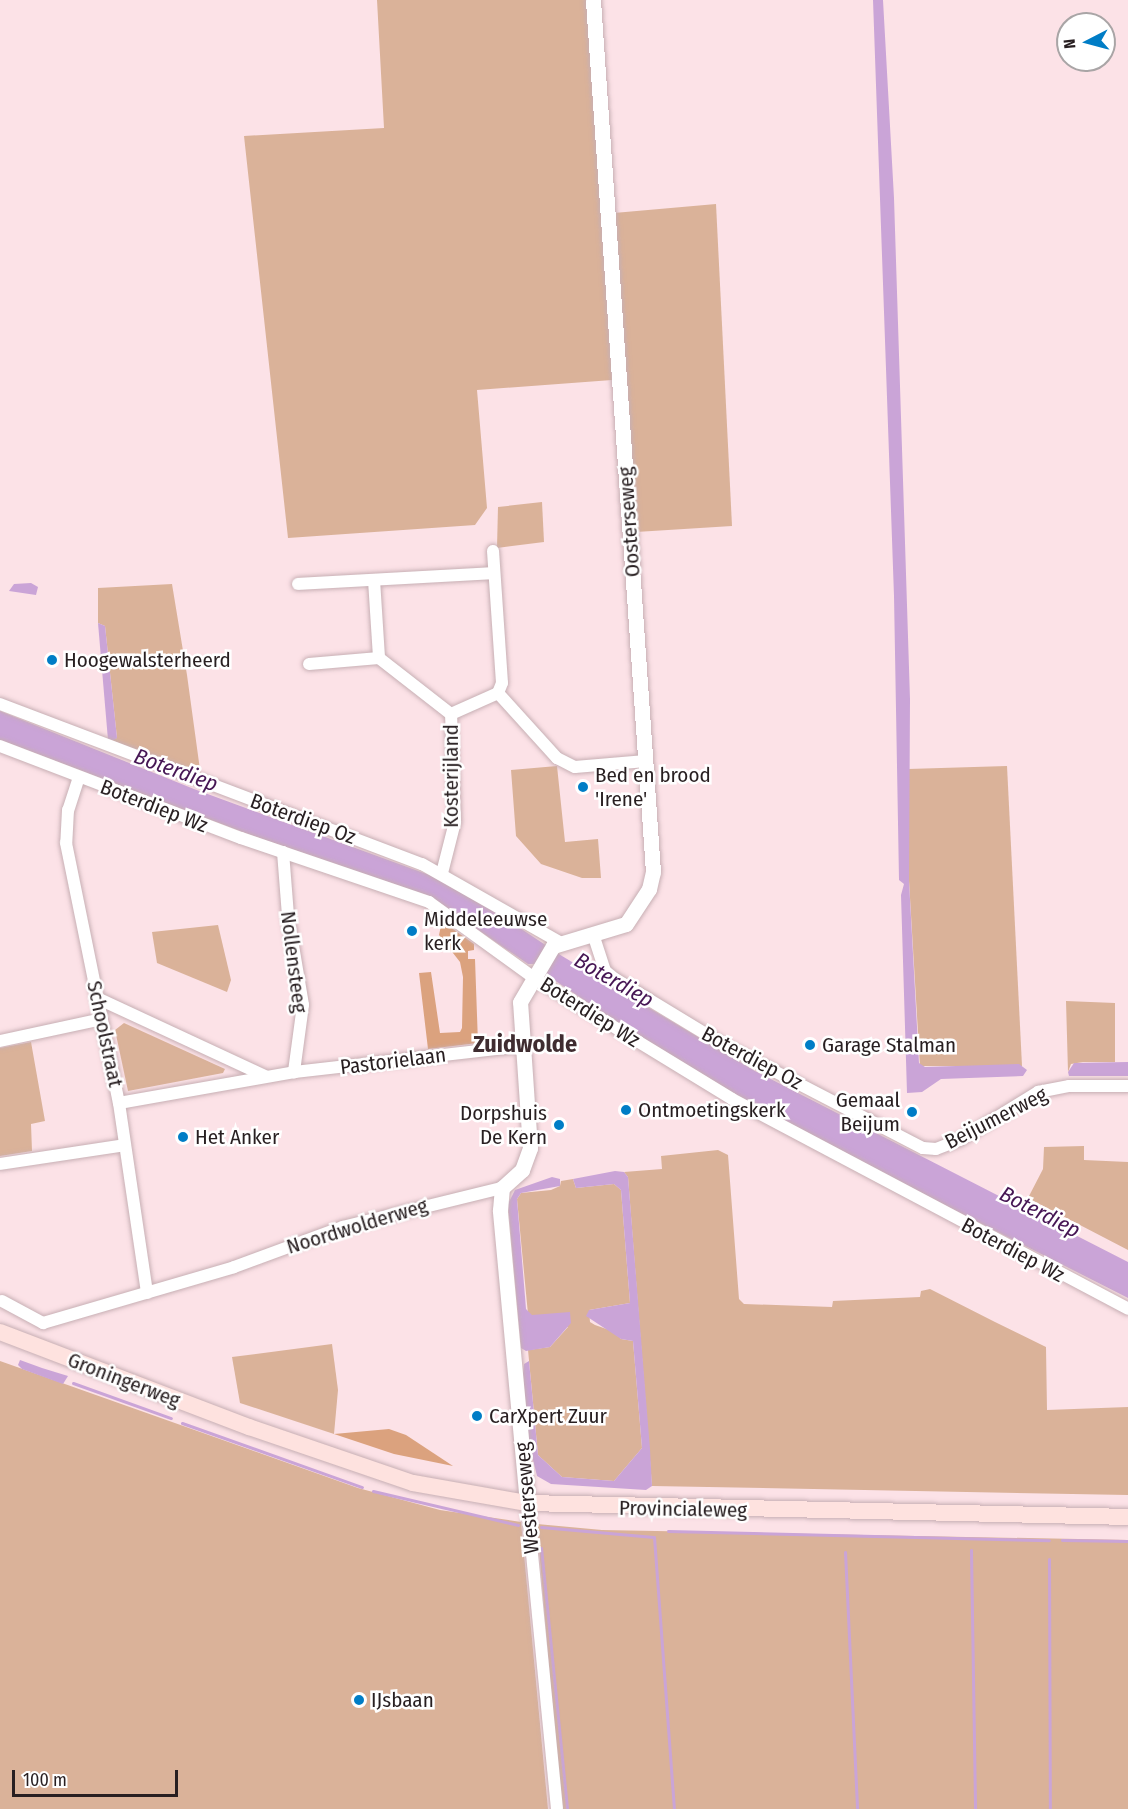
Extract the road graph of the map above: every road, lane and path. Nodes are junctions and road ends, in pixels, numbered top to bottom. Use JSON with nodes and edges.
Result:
{"nodes":[{"id":1,"x":594,"y":0,"type":"edge"},
{"id":2,"x":493,"y":551,"type":"dead end"},
{"id":3,"x":494,"y":573,"type":"junction"},
{"id":4,"x":374,"y":580,"type":"junction"},
{"id":5,"x":298,"y":584,"type":"dead end"},
{"id":6,"x":379,"y":658,"type":"junction"},
{"id":7,"x":309,"y":664,"type":"dead end"},
{"id":8,"x":498,"y":693,"type":"junction"},
{"id":9,"x":0,"y":704,"type":"edge"},
{"id":10,"x":451,"y":714,"type":"junction"},
{"id":11,"x":0,"y":746,"type":"edge"},
{"id":12,"x":646,"y":761,"type":"junction"},
{"id":13,"x":79,"y":777,"type":"junction"},
{"id":14,"x":283,"y":852,"type":"junction"},
{"id":15,"x":442,"y":873,"type":"junction"},
{"id":16,"x":594,"y":937,"type":"junction"},
{"id":17,"x":557,"y":944,"type":"junction"},
{"id":18,"x":535,"y":975,"type":"junction"},
{"id":19,"x":98,"y":998,"type":"junction"},
{"id":20,"x":102,"y":1019,"type":"junction"},
{"id":21,"x":0,"y":1041,"type":"edge"},
{"id":22,"x":521,"y":1046,"type":"junction"},
{"id":23,"x":294,"y":1072,"type":"junction"},
{"id":24,"x":265,"y":1076,"type":"junction"},
{"id":25,"x":1128,"y":1086,"type":"edge"},
{"id":26,"x":119,"y":1103,"type":"junction"},
{"id":27,"x":125,"y":1145,"type":"junction"},
{"id":28,"x":936,"y":1149,"type":"joint"},
{"id":29,"x":0,"y":1164,"type":"edge"},
{"id":30,"x":502,"y":1188,"type":"junction"},
{"id":31,"x":147,"y":1293,"type":"junction"},
{"id":32,"x":2,"y":1301,"type":"dead end"},
{"id":33,"x":1128,"y":1310,"type":"edge"},
{"id":34,"x":0,"y":1332,"type":"edge"},
{"id":35,"x":249,"y":1427,"type":"joint"},
{"id":36,"x":527,"y":1503,"type":"junction"},
{"id":37,"x":1128,"y":1517,"type":"edge"},
{"id":38,"x":557,"y":1809,"type":"edge"}],
"edges":[{"from":1,"to":12,"type":"street","name":"Oosterseweg"},
{"from":2,"to":3,"type":"street"},
{"from":3,"to":4,"type":"street"},
{"from":3,"to":8,"type":"street"},
{"from":4,"to":5,"type":"street"},
{"from":4,"to":6,"type":"street"},
{"from":6,"to":7,"type":"street"},
{"from":6,"to":10,"type":"street","name":"Kosterijland"},
{"from":8,"to":10,"type":"street","name":"Kosterijland"},
{"from":8,"to":12,"type":"street"},
{"from":9,"to":15,"type":"street","name":"Boterdiep Oz"},
{"from":10,"to":15,"type":"street","name":"Kosterijland"},
{"from":11,"to":13,"type":"street","name":"Boterdiep Wz"},
{"from":12,"to":16,"type":"street","name":"Oosterseweg"},
{"from":13,"to":14,"type":"street","name":"Boterdiep Wz"},
{"from":13,"to":19,"type":"street","name":"Schoolstraat"},
{"from":14,"to":18,"type":"street","name":"Boterdiep Wz"},
{"from":14,"to":23,"type":"street","name":"Nollensteeg"},
{"from":15,"to":17,"type":"street","name":"Boterdiep Oz"},
{"from":16,"to":17,"type":"street","name":"Oosterseweg"},
{"from":16,"to":28,"type":"street","name":"Boterdiep Oz"},
{"from":17,"to":18,"type":"street"},
{"from":18,"to":22,"type":"street"},
{"from":18,"to":33,"type":"street","name":"Boterdiep Wz"},
{"from":19,"to":20,"type":"street","name":"Schoolstraat"},
{"from":19,"to":24,"type":"street"},
{"from":20,"to":21,"type":"street"},
{"from":20,"to":26,"type":"street","name":"Schoolstraat"},
{"from":22,"to":23,"type":"street","name":"Pastorielaan"},
{"from":22,"to":30,"type":"street"},
{"from":23,"to":24,"type":"street","name":"Pastorielaan"},
{"from":24,"to":26,"type":"street","name":"Pastorielaan"},
{"from":25,"to":28,"type":"street","name":"Beijumerweg"},
{"from":26,"to":27,"type":"street","name":"Schoolstraat"},
{"from":27,"to":29,"type":"street"},
{"from":27,"to":31,"type":"street","name":"Schoolstraat"},
{"from":30,"to":31,"type":"street","name":"Noordwolderweg"},
{"from":30,"to":36,"type":"street","name":"Westerseweg"},
{"from":31,"to":32,"type":"street","name":"Noordwolderweg"},
{"from":34,"to":35,"type":"main road","name":"Groningerweg"},
{"from":35,"to":36,"type":"main road","name":"Provincialeweg"},
{"from":36,"to":37,"type":"main road","name":"Provincialeweg"},
{"from":36,"to":38,"type":"street","name":"Westerseweg"}]}
